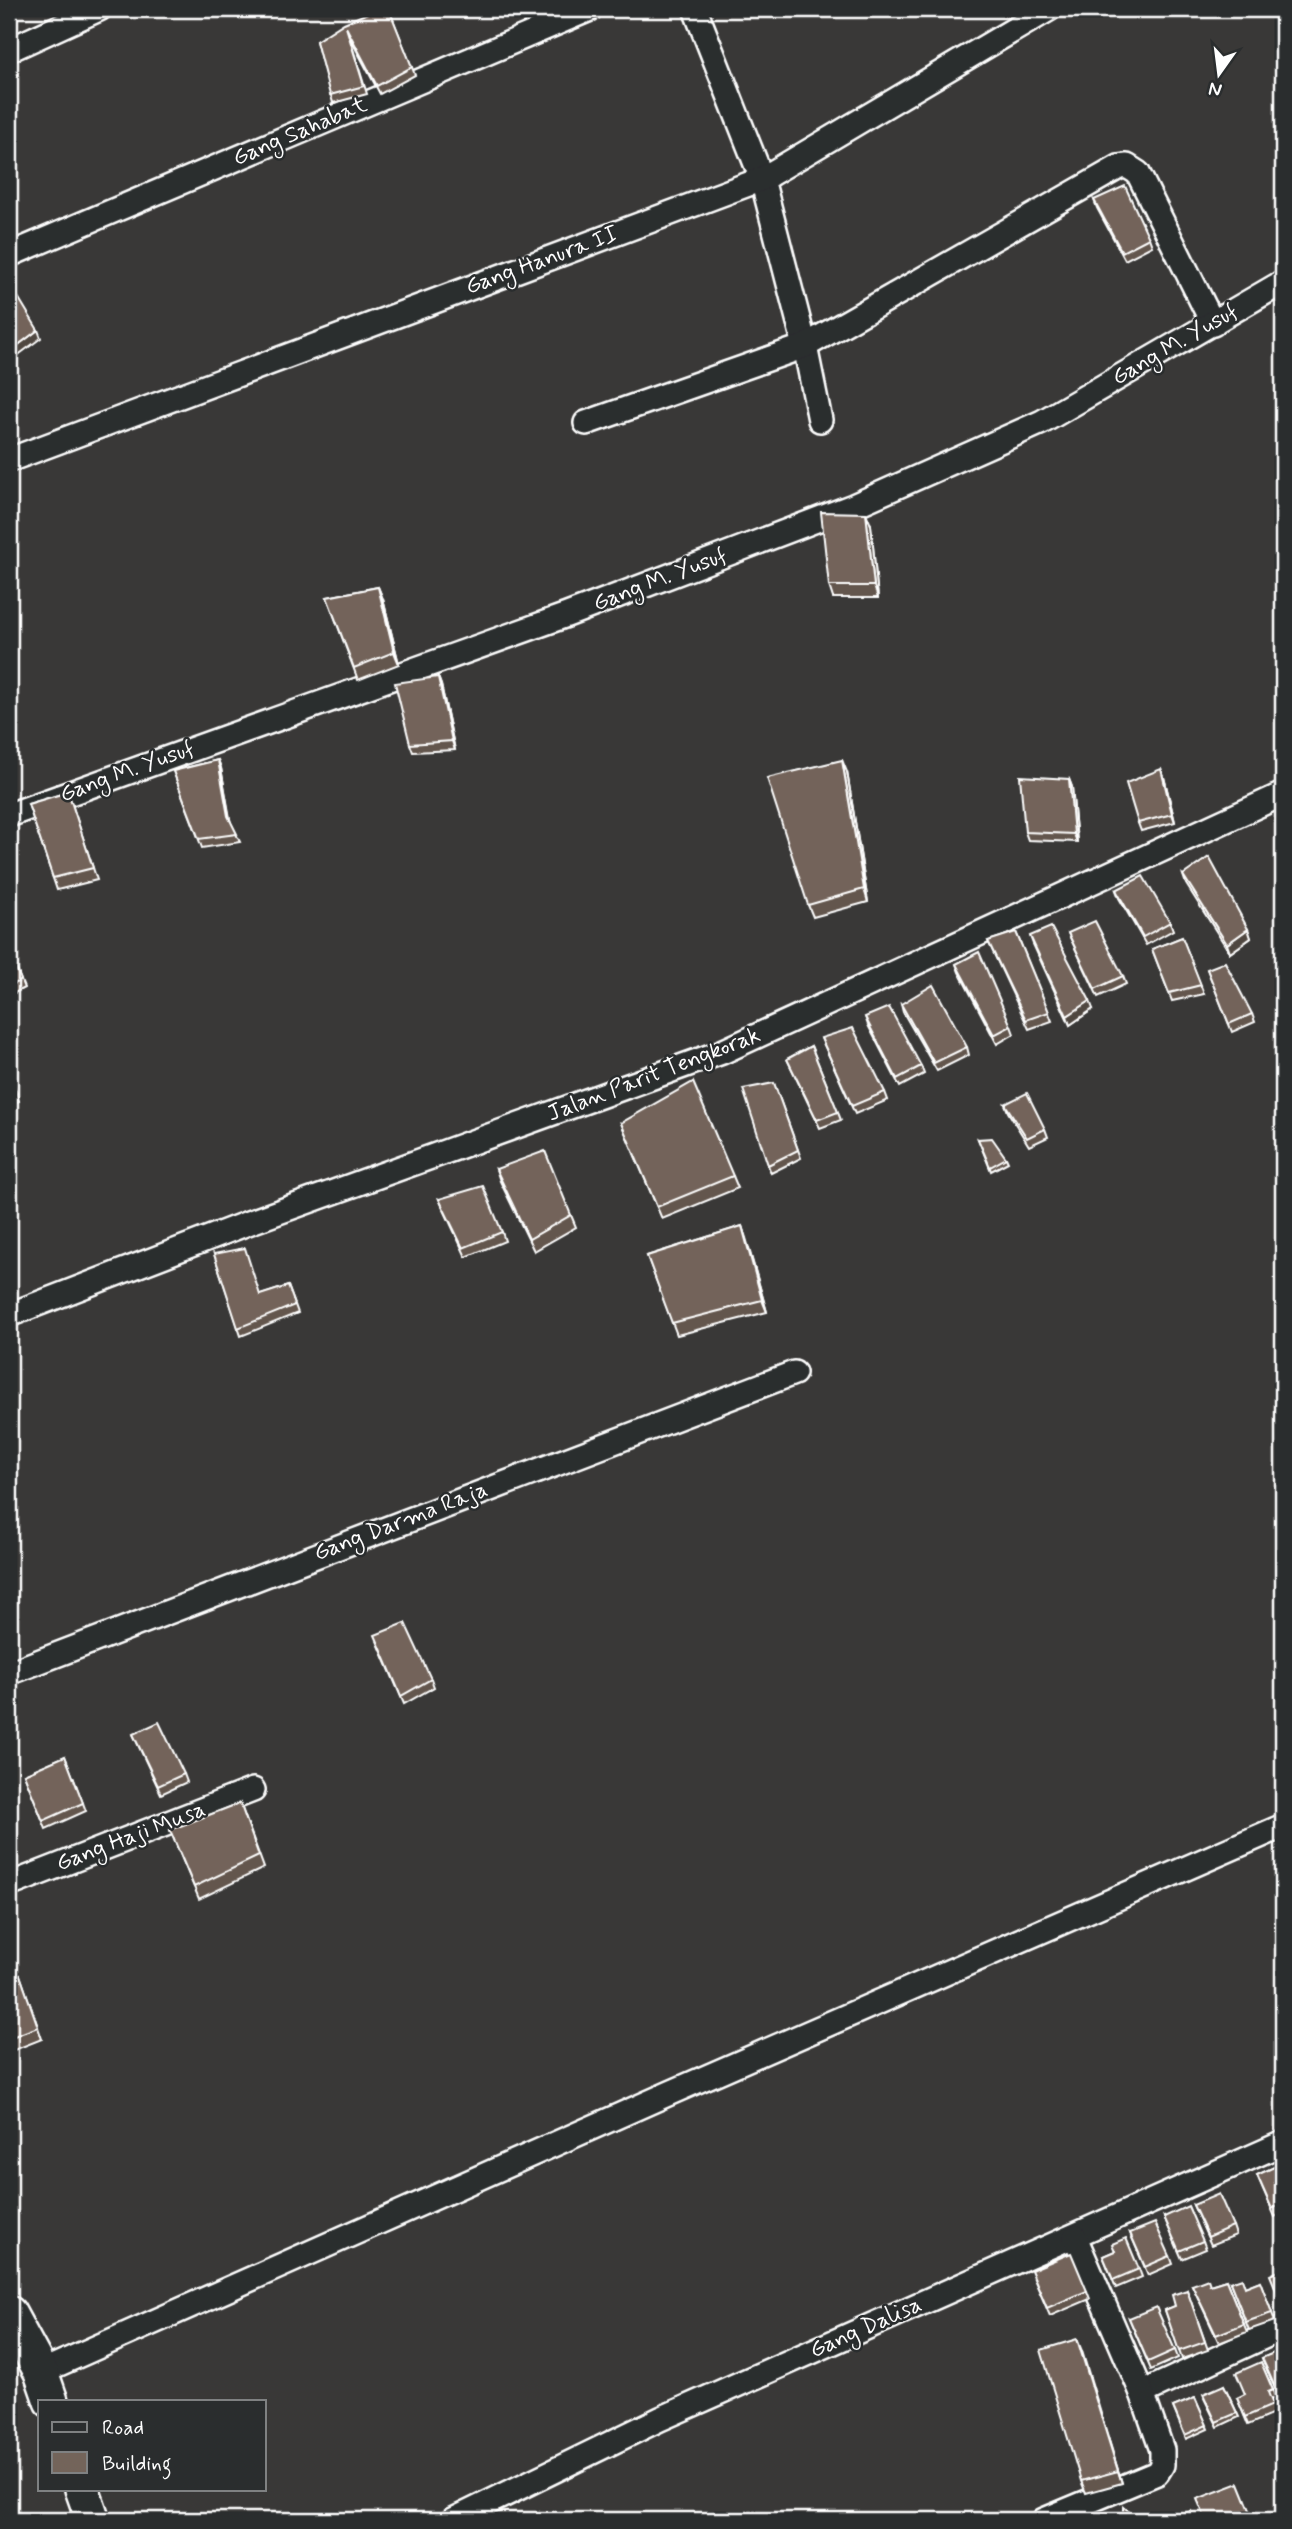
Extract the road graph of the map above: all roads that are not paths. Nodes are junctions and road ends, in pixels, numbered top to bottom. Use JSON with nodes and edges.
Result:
{"nodes":[{"id":1,"x":99,"y":9,"type":"edge"},
{"id":2,"x":590,"y":9,"type":"edge"},
{"id":3,"x":1049,"y":9,"type":"edge"},
{"id":4,"x":701,"y":11,"type":"edge"},
{"id":5,"x":9,"y":50,"type":"edge"},
{"id":6,"x":762,"y":179,"type":"junction"},
{"id":7,"x":9,"y":255,"type":"edge"},
{"id":8,"x":1283,"y":282,"type":"edge"},
{"id":9,"x":1213,"y":324,"type":"junction"},
{"id":10,"x":805,"y":346,"type":"junction"},
{"id":11,"x":820,"y":420,"type":"dead end"},
{"id":12,"x":586,"y":423,"type":"dead end"},
{"id":13,"x":9,"y":460,"type":"edge"},
{"id":14,"x":1283,"y":794,"type":"edge"},
{"id":15,"x":9,"y":815,"type":"edge"},
{"id":16,"x":9,"y":1315,"type":"edge"},
{"id":17,"x":794,"y":1373,"type":"dead end"},
{"id":18,"x":9,"y":1673,"type":"edge"},
{"id":19,"x":253,"y":1790,"type":"dead end"},
{"id":20,"x":1283,"y":1826,"type":"edge"},
{"id":21,"x":9,"y":1885,"type":"edge"},
{"id":22,"x":1283,"y":2143,"type":"edge"},
{"id":23,"x":1075,"y":2236,"type":"junction"},
{"id":24,"x":9,"y":2313,"type":"edge"},
{"id":25,"x":1283,"y":2328,"type":"edge"},
{"id":26,"x":46,"y":2387,"type":"edge"},
{"id":27,"x":1142,"y":2393,"type":"junction"},
{"id":28,"x":82,"y":2490,"type":"edge"},
{"id":29,"x":93,"y":2520,"type":"edge"},
{"id":30,"x":453,"y":2520,"type":"edge"},
{"id":31,"x":1044,"y":2520,"type":"edge"}],
"edges":[{"from":1,"to":5,"type":"street"},
{"from":2,"to":7,"type":"street","name":"Gang Sahabat"},
{"from":3,"to":6,"type":"street","name":"Gang Hanura II"},
{"from":4,"to":6,"type":"street"},
{"from":6,"to":10,"type":"street"},
{"from":6,"to":13,"type":"street","name":"Gang Hanura II"},
{"from":8,"to":9,"type":"street","name":"Gang M. Yusuf"},
{"from":9,"to":10,"type":"street"},
{"from":9,"to":15,"type":"street","name":"Gang M. Yusuf"},
{"from":10,"to":11,"type":"street"},
{"from":10,"to":12,"type":"street"},
{"from":14,"to":16,"type":"street","name":"Jalan Parit Tengkorak"},
{"from":17,"to":18,"type":"street","name":"Gang Darma Raja"},
{"from":19,"to":21,"type":"street","name":"Gang Haji Musa"},
{"from":20,"to":26,"type":"street"},
{"from":22,"to":23,"type":"street","name":"Gang Dalisa"},
{"from":23,"to":27,"type":"street"},
{"from":23,"to":30,"type":"street","name":"Gang Dalisa"},
{"from":24,"to":26,"type":"main road"},
{"from":25,"to":27,"type":"street"},
{"from":27,"to":31,"type":"street"},
{"from":28,"to":29,"type":"main road"}]}
